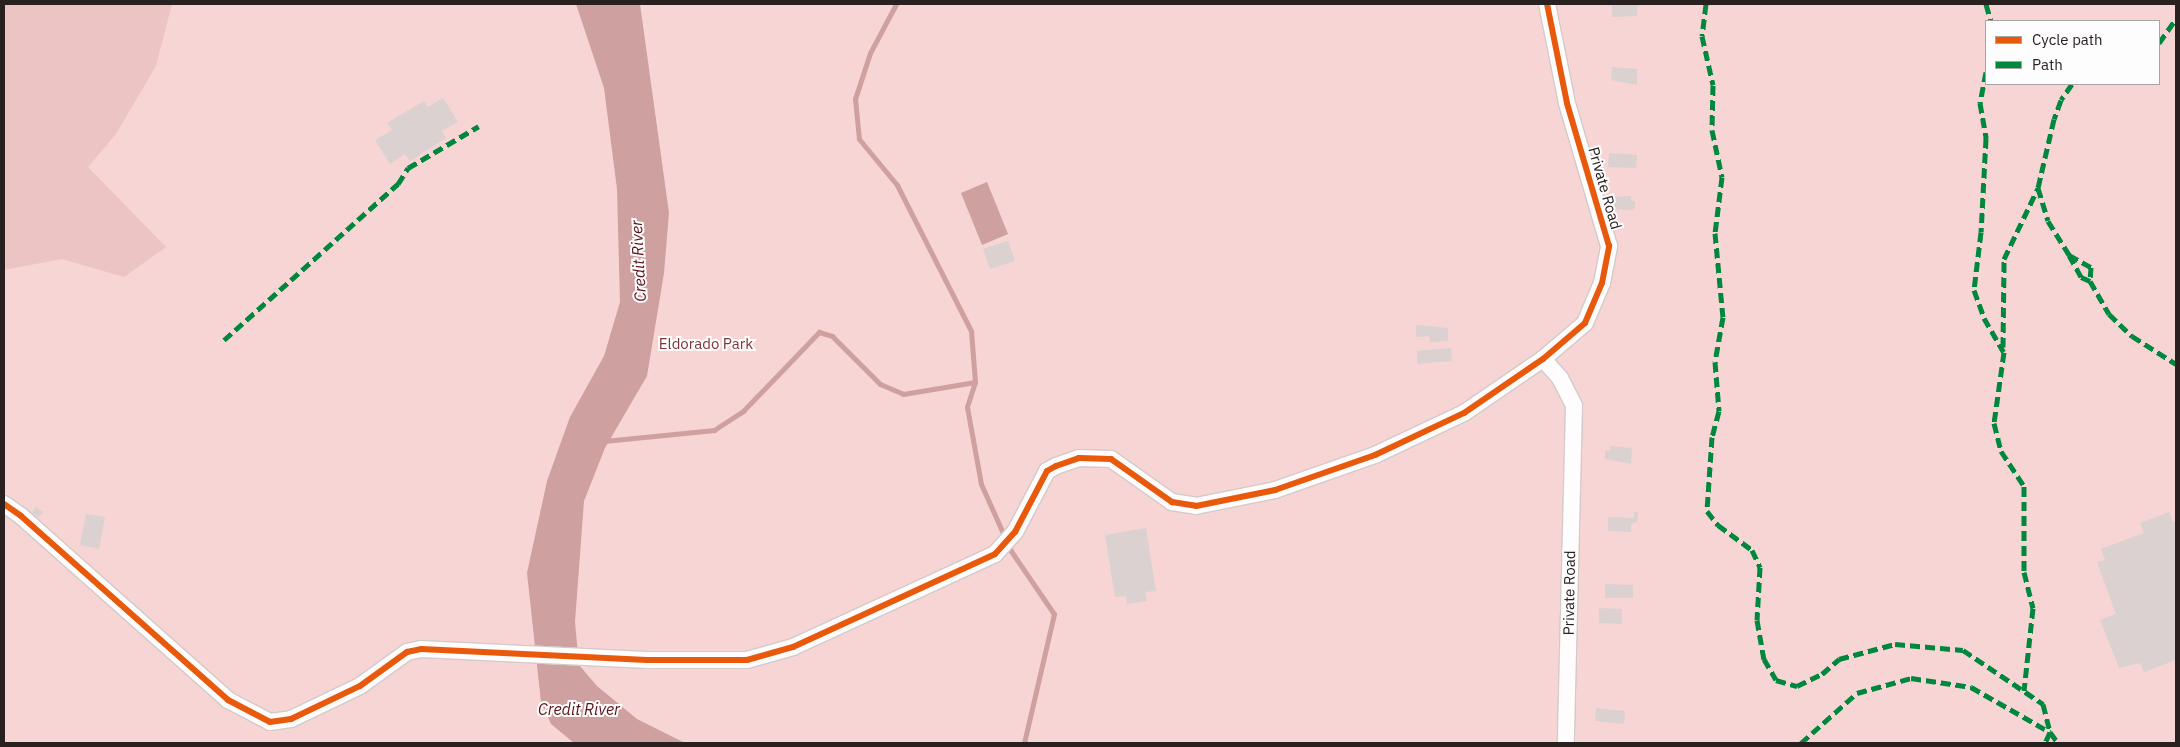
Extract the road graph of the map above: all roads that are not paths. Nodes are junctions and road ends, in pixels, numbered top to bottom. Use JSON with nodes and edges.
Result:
{"nodes":[{"id":1,"x":1547,"y":4,"type":"edge"},
{"id":2,"x":1543,"y":359,"type":"junction"},
{"id":3,"x":4,"y":504,"type":"edge"},
{"id":4,"x":1566,"y":743,"type":"edge"}],
"edges":[{"from":1,"to":2,"type":"street","name":"Private Road"},
{"from":2,"to":3,"type":"street"},
{"from":2,"to":4,"type":"street","name":"Private Road"}]}
